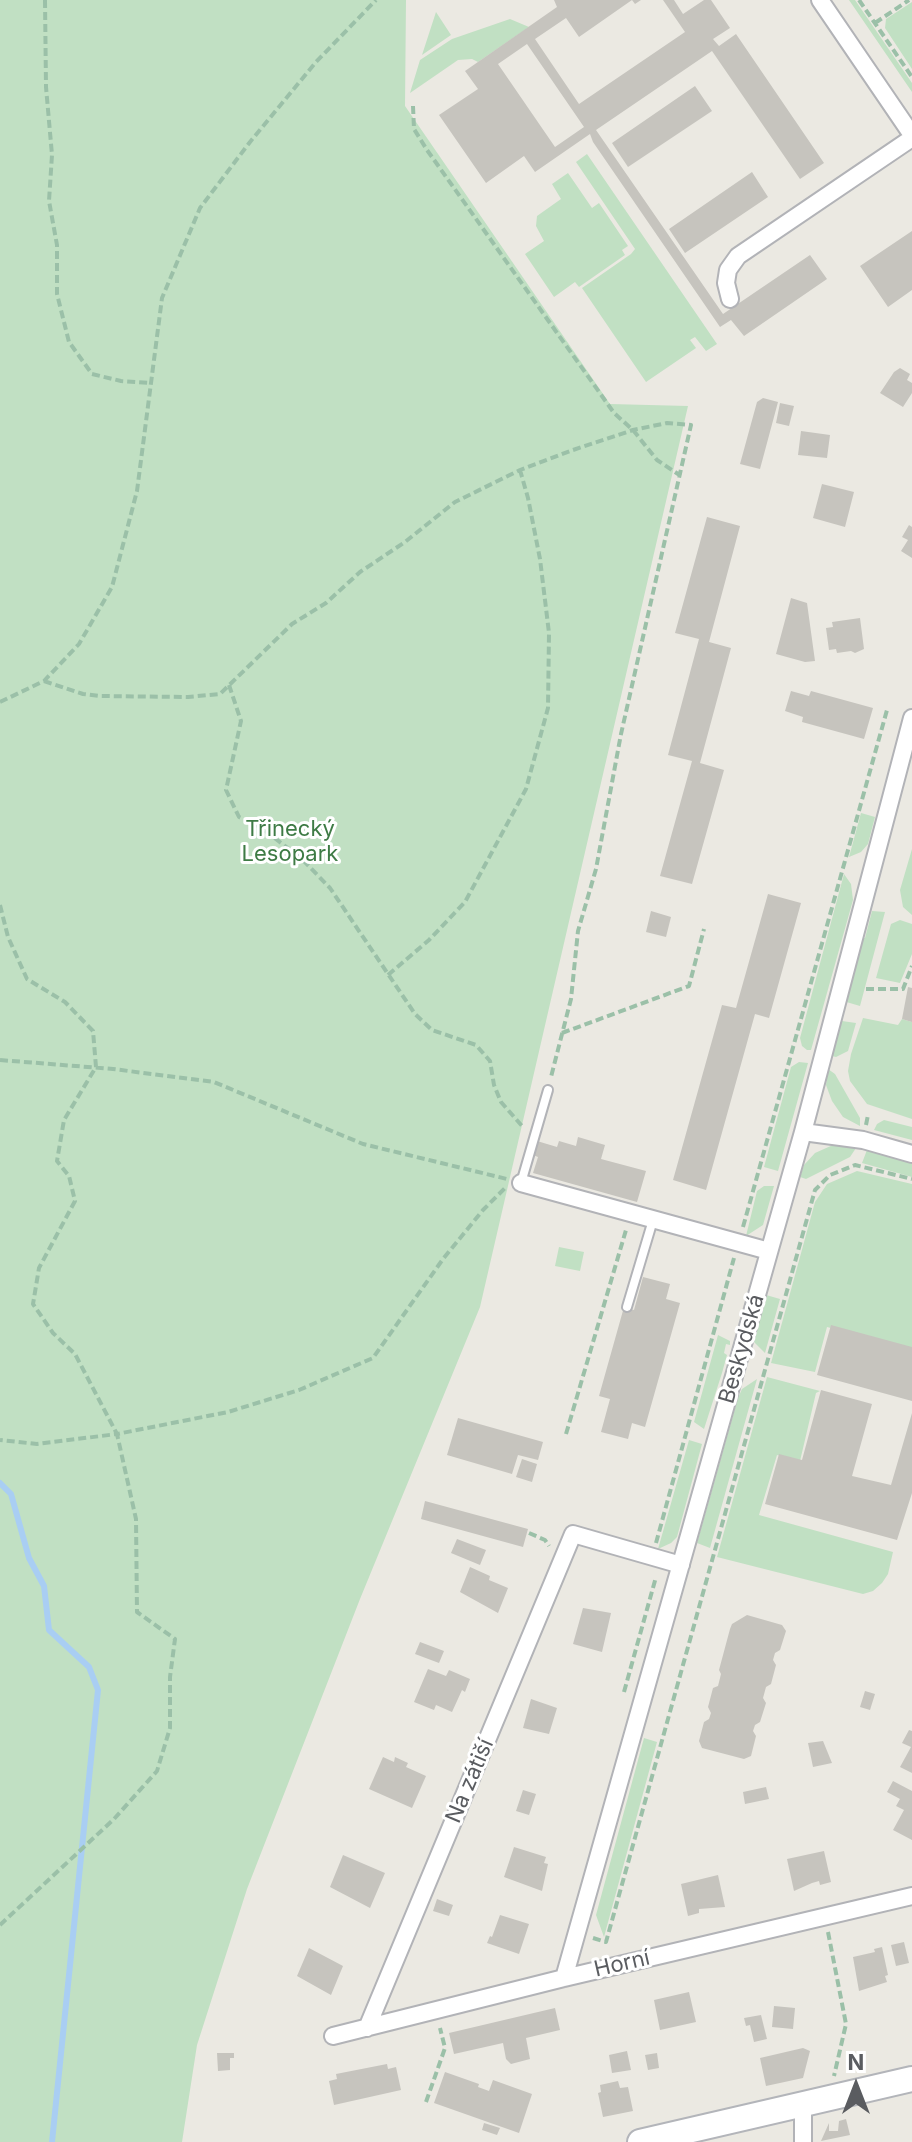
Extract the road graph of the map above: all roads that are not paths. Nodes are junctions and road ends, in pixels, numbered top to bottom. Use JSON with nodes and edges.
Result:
{"nodes":[{"id":1,"x":820,"y":0,"type":"edge"},
{"id":2,"x":912,"y":136,"type":"edge"},
{"id":3,"x":730,"y":299,"type":"dead end"},
{"id":4,"x":912,"y":718,"type":"edge"},
{"id":5,"x":548,"y":1090,"type":"road end"},
{"id":6,"x":803,"y":1132,"type":"junction"},
{"id":7,"x":912,"y":1154,"type":"edge"},
{"id":8,"x":521,"y":1183,"type":"joint"},
{"id":9,"x":653,"y":1219,"type":"junction"},
{"id":10,"x":769,"y":1251,"type":"junction"},
{"id":11,"x":627,"y":1307,"type":"dead end"},
{"id":12,"x":681,"y":1565,"type":"junction"},
{"id":13,"x":912,"y":1896,"type":"edge"},
{"id":14,"x":564,"y":1978,"type":"junction"},
{"id":15,"x":367,"y":2028,"type":"junction"},
{"id":16,"x":333,"y":2036,"type":"dead end"},
{"id":17,"x":912,"y":2079,"type":"edge"},
{"id":18,"x":803,"y":2104,"type":"junction"},
{"id":19,"x":640,"y":2142,"type":"edge"},
{"id":20,"x":803,"y":2142,"type":"edge"}],
"edges":[{"from":1,"to":2,"type":"street"},
{"from":2,"to":3,"type":"street"},
{"from":4,"to":6,"type":"street","name":"Beskydská"},
{"from":5,"to":8,"type":"lane"},
{"from":6,"to":7,"type":"street"},
{"from":6,"to":10,"type":"street","name":"Beskydská"},
{"from":8,"to":9,"type":"street"},
{"from":9,"to":10,"type":"street"},
{"from":9,"to":11,"type":"lane"},
{"from":10,"to":12,"type":"street","name":"Beskydská"},
{"from":12,"to":14,"type":"street","name":"Beskydská"},
{"from":12,"to":15,"type":"street","name":"Na zátiší"},
{"from":13,"to":14,"type":"street","name":"Horní"},
{"from":14,"to":15,"type":"street","name":"Horní"},
{"from":15,"to":16,"type":"street","name":"Horní"},
{"from":17,"to":18,"type":"main road"},
{"from":18,"to":19,"type":"main road"},
{"from":18,"to":20,"type":"street"}]}
